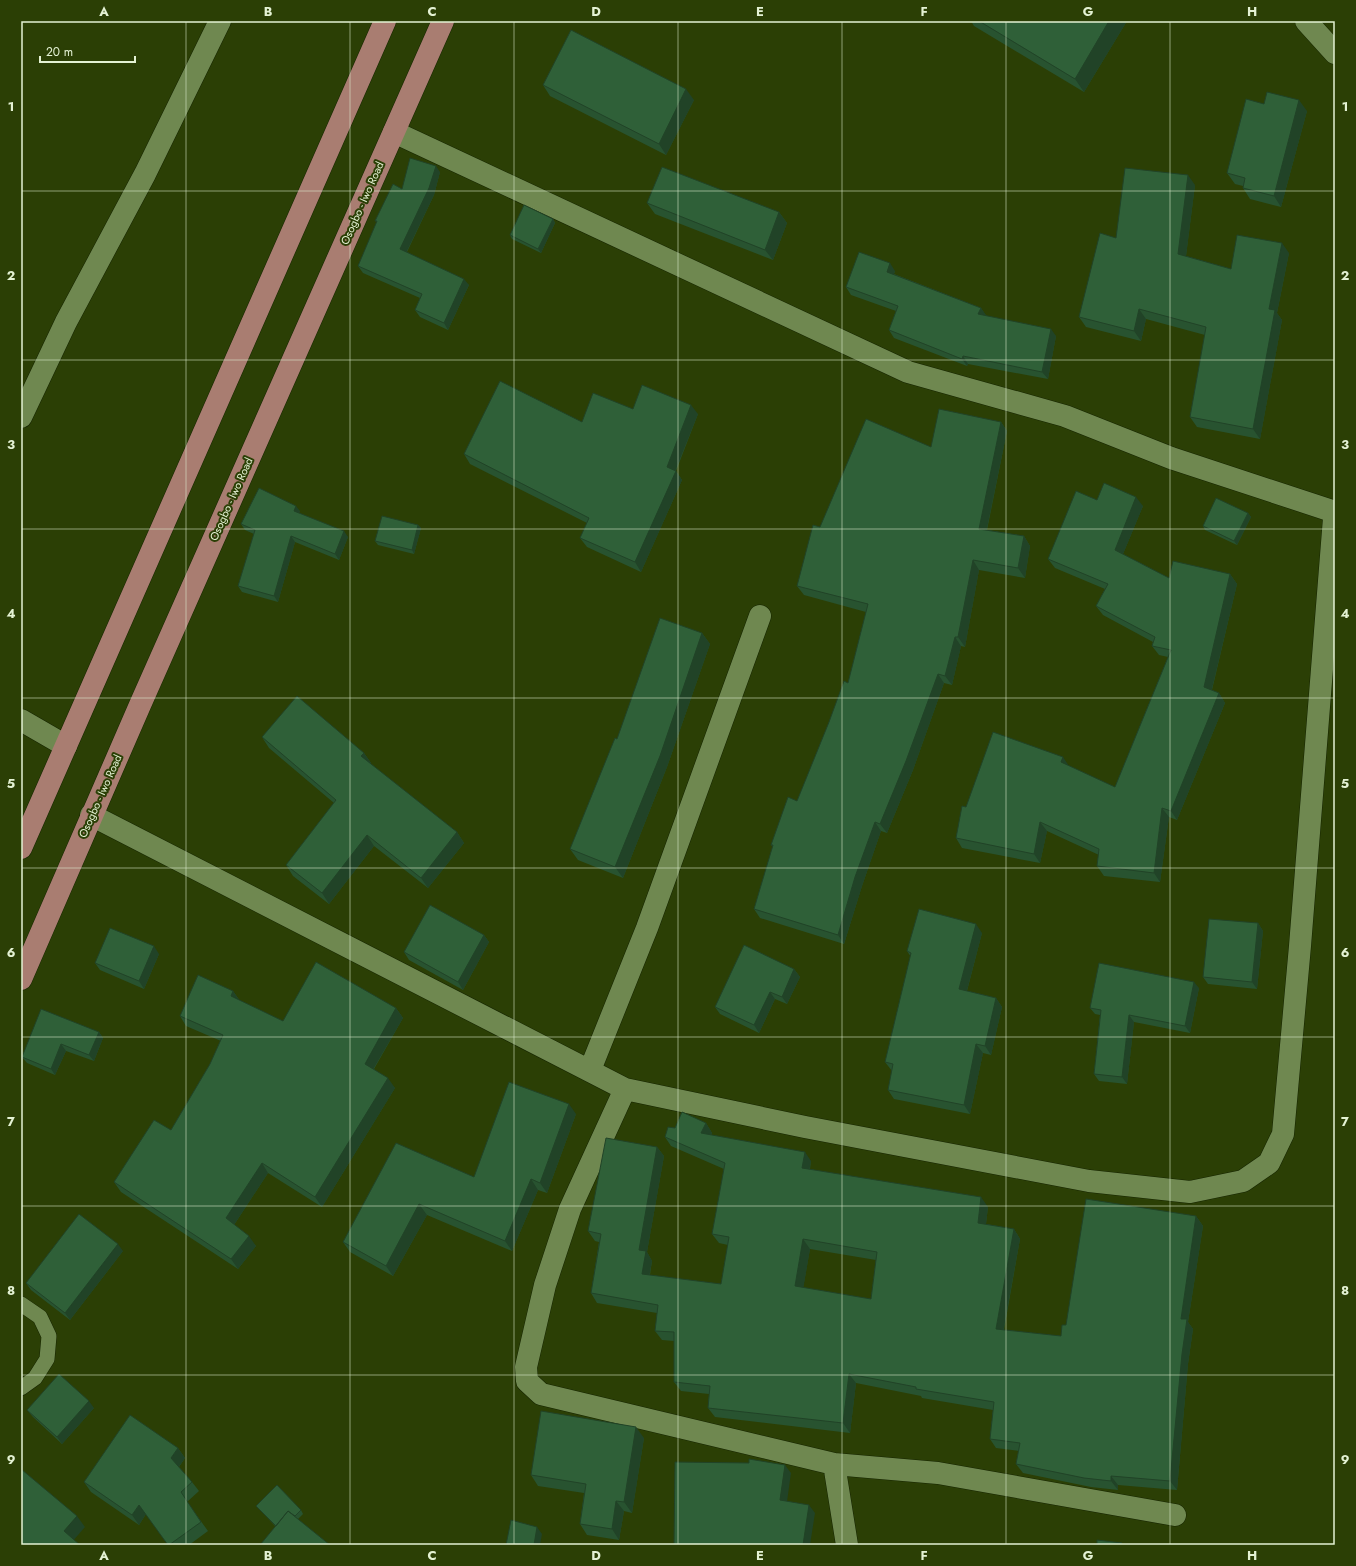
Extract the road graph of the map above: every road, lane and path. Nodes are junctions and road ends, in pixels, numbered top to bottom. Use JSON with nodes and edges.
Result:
{"nodes":[{"id":1,"x":220,"y":21,"type":"edge"},
{"id":2,"x":385,"y":21,"type":"edge"},
{"id":3,"x":444,"y":21,"type":"edge"},
{"id":4,"x":1306,"y":21,"type":"edge"},
{"id":5,"x":1335,"y":53,"type":"edge"},
{"id":6,"x":394,"y":132,"type":"junction"},
{"id":7,"x":21,"y":417,"type":"edge"},
{"id":8,"x":1334,"y":512,"type":"edge"},
{"id":9,"x":760,"y":616,"type":"dead end"},
{"id":10,"x":21,"y":720,"type":"edge"},
{"id":11,"x":66,"y":746,"type":"junction"},
{"id":12,"x":91,"y":815,"type":"junction"},
{"id":13,"x":21,"y":848,"type":"edge"},
{"id":14,"x":21,"y":978,"type":"edge"},
{"id":15,"x":590,"y":1070,"type":"junction"},
{"id":16,"x":625,"y":1088,"type":"junction"},
{"id":17,"x":21,"y":1304,"type":"edge"},
{"id":18,"x":21,"y":1388,"type":"edge"},
{"id":19,"x":834,"y":1464,"type":"junction"},
{"id":20,"x":1175,"y":1515,"type":"dead end"},
{"id":21,"x":847,"y":1545,"type":"edge"}],
"edges":[{"from":1,"to":7,"type":"street"},
{"from":2,"to":11,"type":"main road"},
{"from":3,"to":6,"type":"main road","name":"Osogbo - Iwo Road"},
{"from":4,"to":5,"type":"street"},
{"from":6,"to":8,"type":"street"},
{"from":6,"to":12,"type":"main road","name":"Osogbo - Iwo Road"},
{"from":8,"to":16,"type":"street"},
{"from":9,"to":15,"type":"street"},
{"from":10,"to":11,"type":"street"},
{"from":11,"to":13,"type":"main road"},
{"from":12,"to":14,"type":"main road","name":"Osogbo - Iwo Road"},
{"from":12,"to":15,"type":"street"},
{"from":15,"to":16,"type":"street"},
{"from":16,"to":19,"type":"street"},
{"from":17,"to":18,"type":"lane"},
{"from":19,"to":20,"type":"street"},
{"from":19,"to":21,"type":"street"}]}
